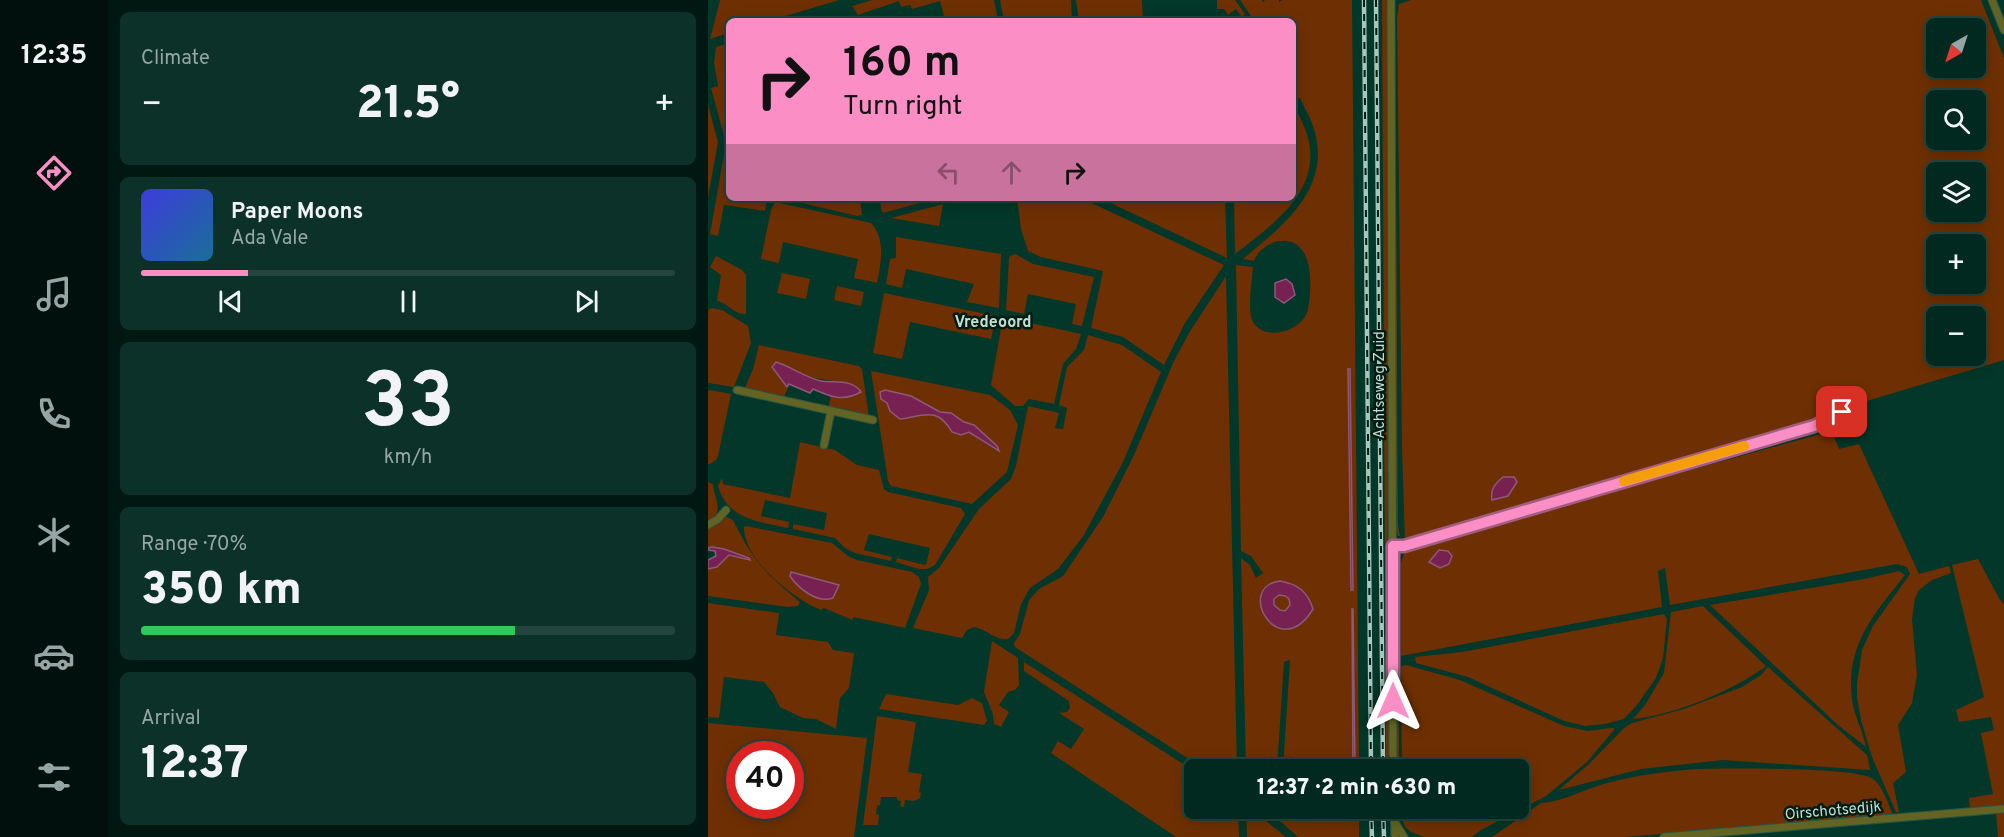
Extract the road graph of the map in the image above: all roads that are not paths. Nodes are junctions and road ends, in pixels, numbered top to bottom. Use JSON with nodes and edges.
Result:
{"nodes":[{"id":1,"x":1992,"y":0,"type":"edge"},
{"id":2,"x":1393,"y":1,"type":"edge"},
{"id":3,"x":2004,"y":30,"type":"edge"},
{"id":4,"x":737,"y":390,"type":"dead end"},
{"id":5,"x":831,"y":411,"type":"junction"},
{"id":6,"x":1842,"y":412,"type":"dead end"},
{"id":7,"x":873,"y":420,"type":"dead end"},
{"id":8,"x":824,"y":445,"type":"dead end"},
{"id":9,"x":726,"y":510,"type":"dead end"},
{"id":10,"x":708,"y":525,"type":"edge"},
{"id":11,"x":1393,"y":546,"type":"junction"},
{"id":12,"x":1393,"y":759,"type":"edge"},
{"id":13,"x":2004,"y":809,"type":"edge"},
{"id":14,"x":1394,"y":819,"type":"joint"},
{"id":15,"x":1395,"y":837,"type":"edge"},
{"id":16,"x":1404,"y":837,"type":"edge"},
{"id":17,"x":1664,"y":837,"type":"edge"}],
"edges":[{"from":1,"to":3,"type":"street"},
{"from":2,"to":11,"type":"street","name":"Achtseweg Zuid"},
{"from":4,"to":5,"type":"street"},
{"from":5,"to":7,"type":"street"},
{"from":5,"to":8,"type":"street"},
{"from":6,"to":11,"type":"street"},
{"from":9,"to":10,"type":"street"},
{"from":11,"to":12,"type":"street","name":"Achtseweg Zuid"},
{"from":13,"to":17,"type":"street","name":"Oirschotsedijk"},
{"from":14,"to":15,"type":"street"},
{"from":14,"to":16,"type":"street"}]}
